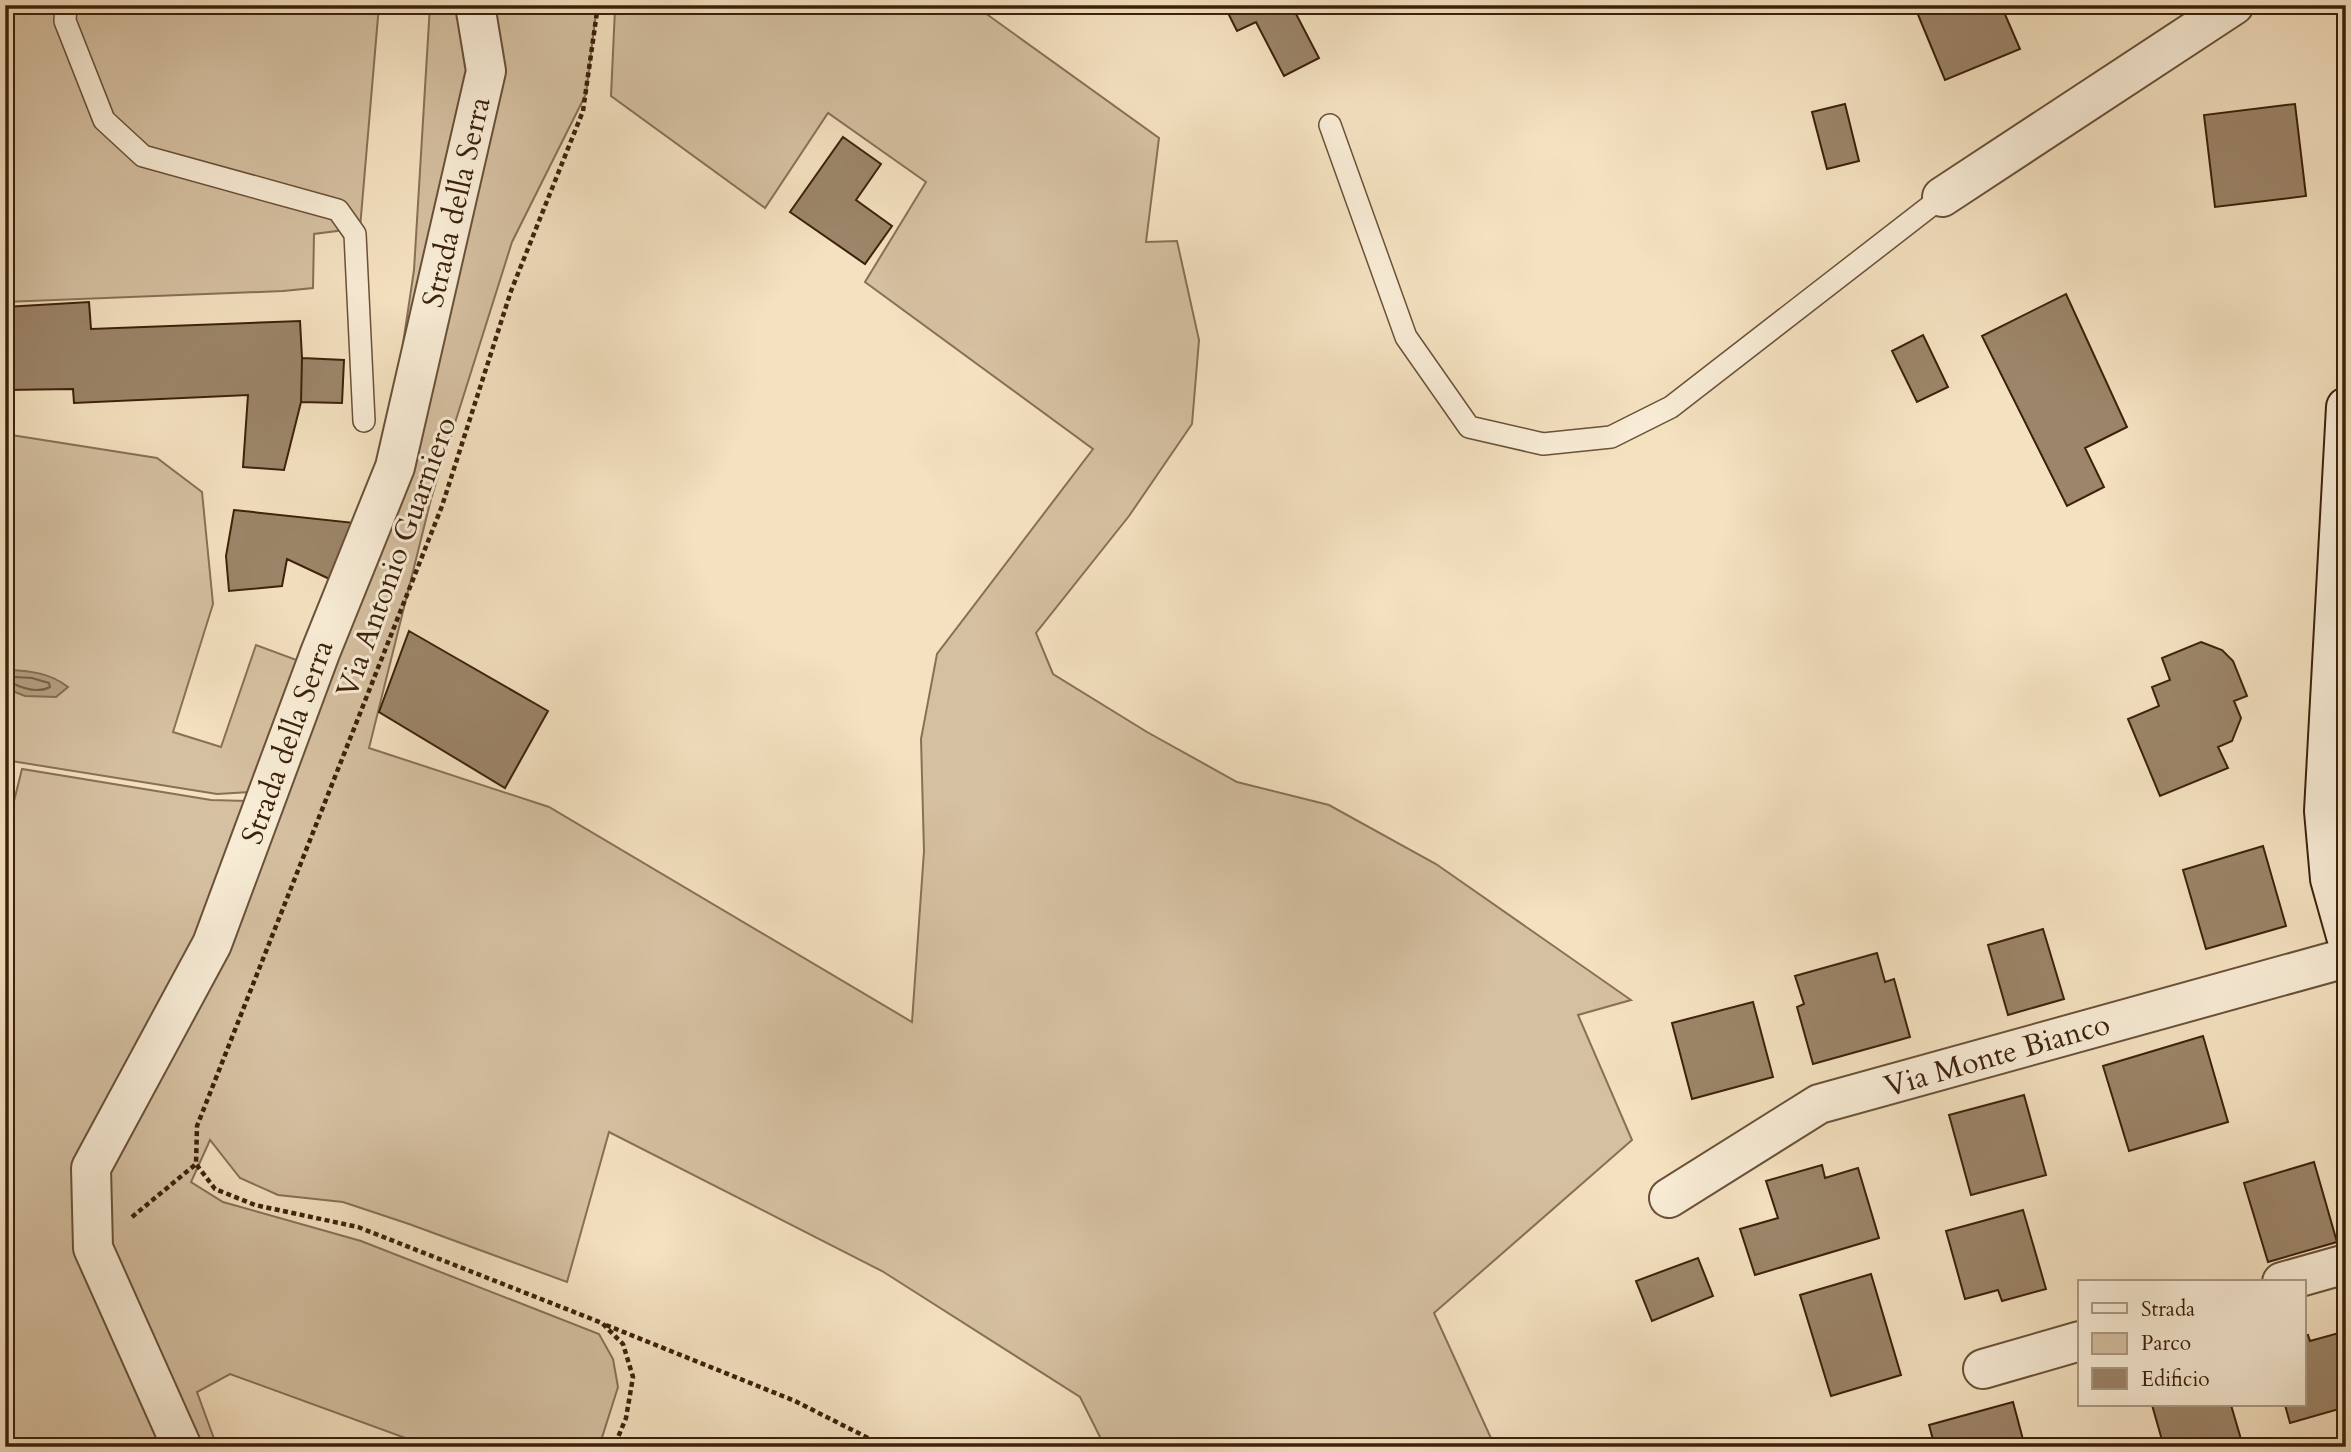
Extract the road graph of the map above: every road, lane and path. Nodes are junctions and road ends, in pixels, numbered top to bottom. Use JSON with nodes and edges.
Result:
{"nodes":[{"id":1,"x":66,"y":5,"type":"edge"},
{"id":2,"x":475,"y":5,"type":"edge"},
{"id":3,"x":598,"y":5,"type":"edge"},
{"id":4,"x":2234,"y":5,"type":"edge"},
{"id":5,"x":1330,"y":125,"type":"dead end"},
{"id":6,"x":1942,"y":197,"type":"joint"},
{"id":7,"x":2346,"y":407,"type":"edge"},
{"id":8,"x":364,"y":421,"type":"dead end"},
{"id":9,"x":2338,"y":681,"type":"edge"},
{"id":10,"x":2346,"y":936,"type":"edge"},
{"id":11,"x":2346,"y":958,"type":"edge"},
{"id":12,"x":196,"y":1164,"type":"junction"},
{"id":13,"x":1669,"y":1198,"type":"dead end"},
{"id":14,"x":93,"y":1248,"type":"junction"},
{"id":15,"x":2346,"y":1264,"type":"edge"},
{"id":16,"x":2289,"y":1280,"type":"edge"},
{"id":17,"x":602,"y":1323,"type":"junction"},
{"id":18,"x":2078,"y":1342,"type":"edge"},
{"id":19,"x":1983,"y":1369,"type":"dead end"},
{"id":20,"x":182,"y":1447,"type":"edge"},
{"id":21,"x":614,"y":1447,"type":"edge"},
{"id":22,"x":881,"y":1447,"type":"edge"}],
"edges":[{"from":1,"to":8,"type":"lane"},
{"from":2,"to":14,"type":"street","name":"Strada della Serra"},
{"from":3,"to":12,"type":"path","name":"Via Antonio Guarniero"},
{"from":4,"to":6,"type":"street"},
{"from":5,"to":6,"type":"lane"},
{"from":7,"to":9,"type":"street"},
{"from":9,"to":10,"type":"street"},
{"from":11,"to":13,"type":"street","name":"Via Monte Bianco"},
{"from":12,"to":14,"type":"path"},
{"from":12,"to":17,"type":"path"},
{"from":14,"to":20,"type":"street","name":"Strada della Serra"},
{"from":15,"to":16,"type":"street"},
{"from":17,"to":21,"type":"path"},
{"from":17,"to":22,"type":"path"},
{"from":18,"to":19,"type":"street"}]}
